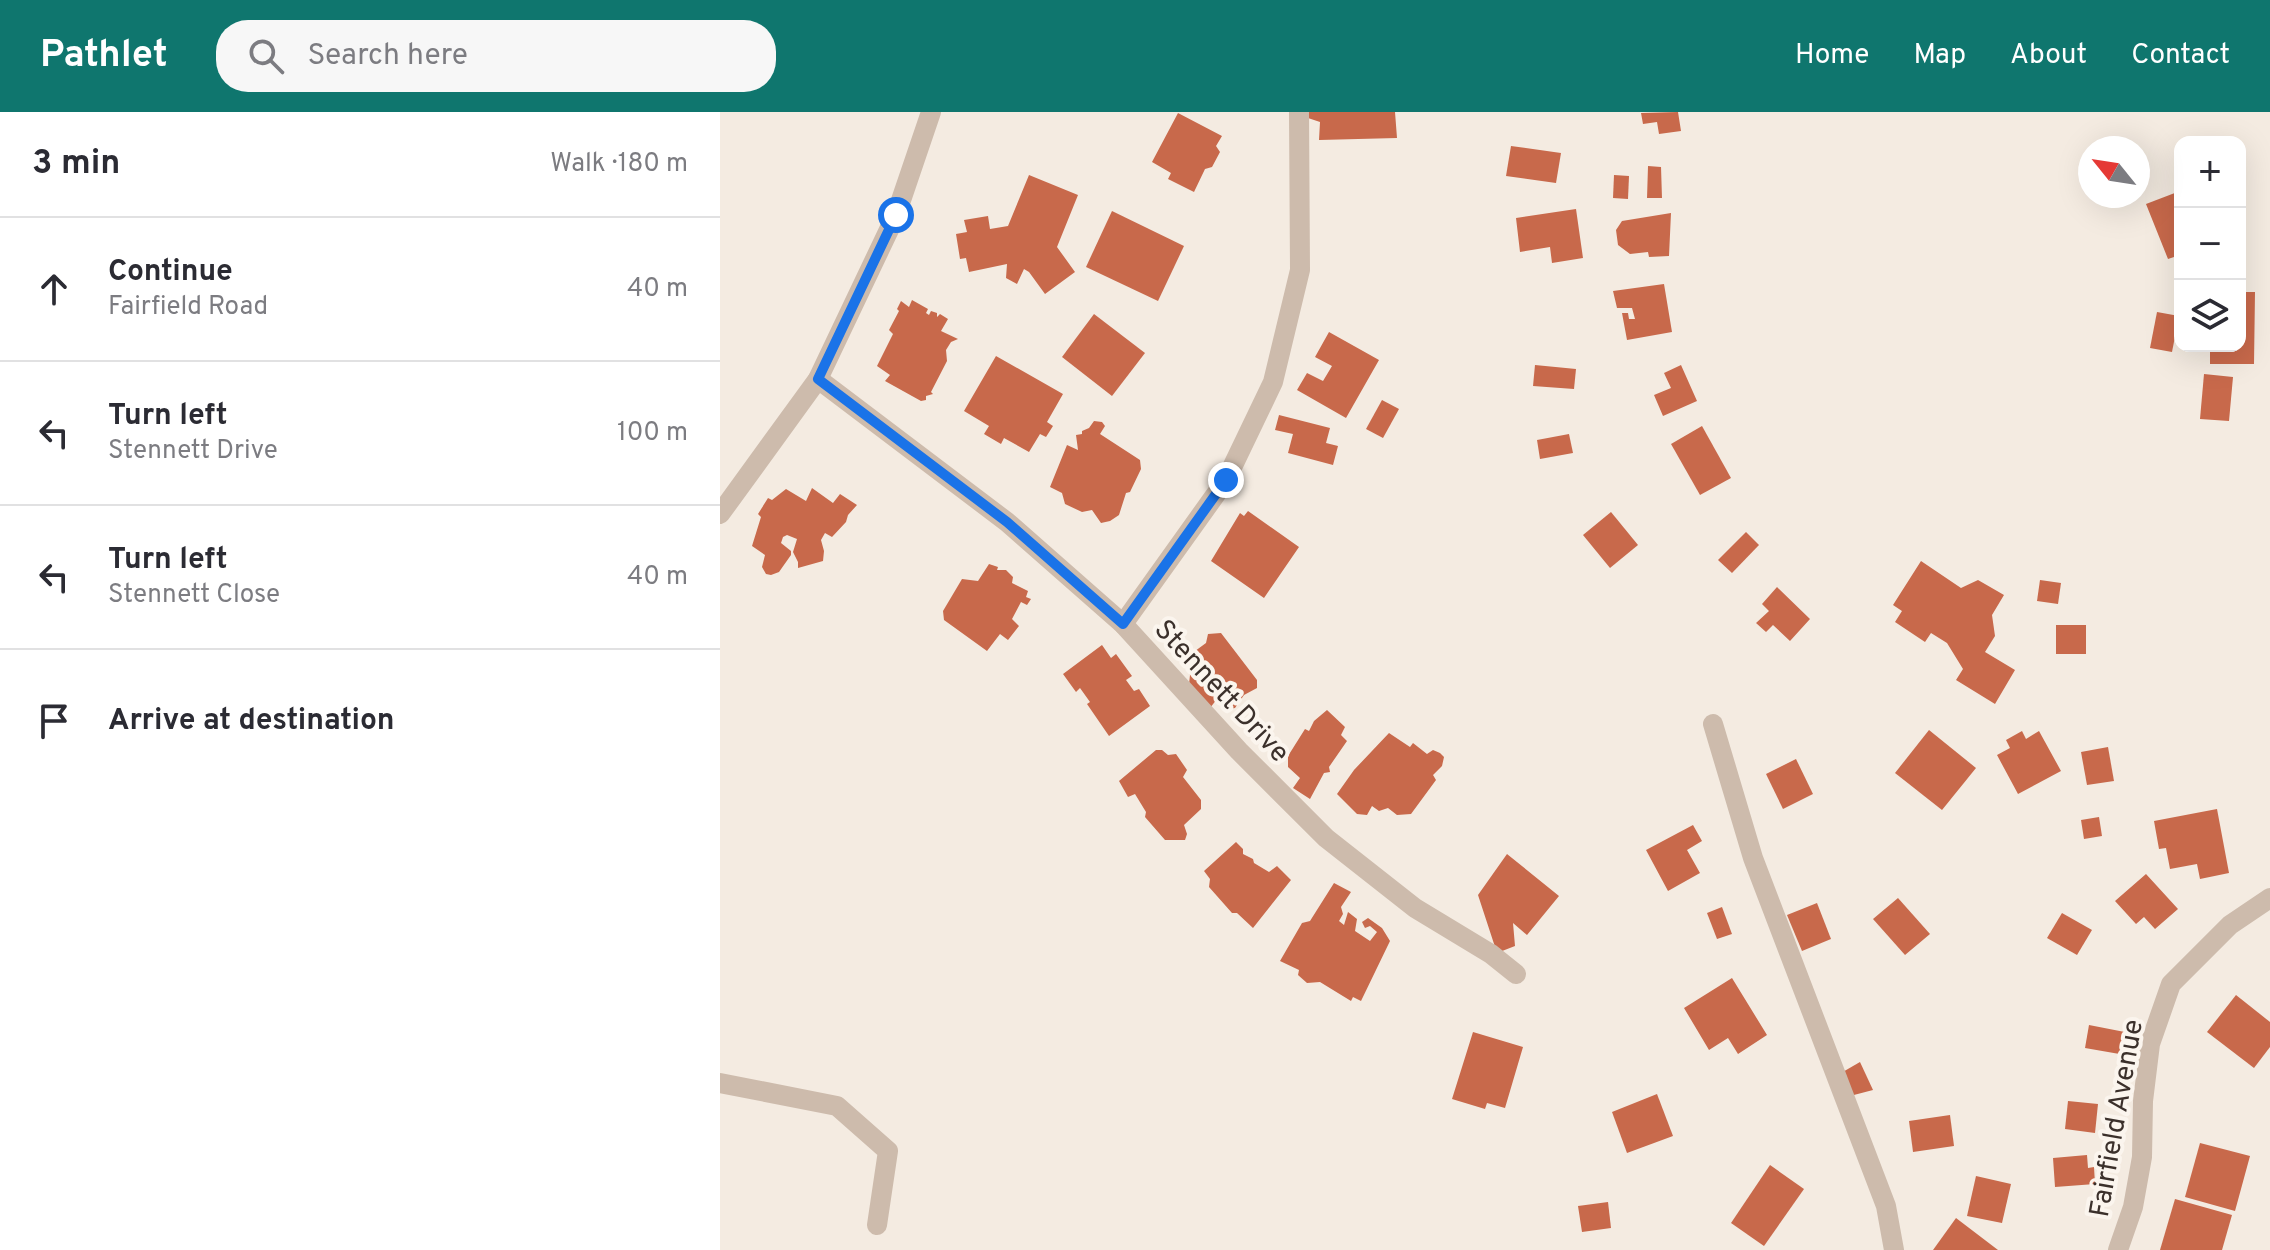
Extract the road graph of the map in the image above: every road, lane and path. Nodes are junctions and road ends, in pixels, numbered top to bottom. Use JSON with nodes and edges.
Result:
{"nodes":[{"id":1,"x":1299,"y":112,"type":"edge"},
{"id":2,"x":927,"y":116,"type":"edge"},
{"id":3,"x":818,"y":379,"type":"junction"},
{"id":4,"x":720,"y":514,"type":"edge"},
{"id":5,"x":1123,"y":624,"type":"junction"},
{"id":6,"x":1713,"y":724,"type":"dead end"},
{"id":7,"x":2270,"y":898,"type":"edge"},
{"id":8,"x":1516,"y":974,"type":"dead end"},
{"id":9,"x":720,"y":1083,"type":"edge"},
{"id":10,"x":877,"y":1225,"type":"dead end"},
{"id":11,"x":1894,"y":1250,"type":"edge"},
{"id":12,"x":2118,"y":1250,"type":"edge"}],
"edges":[{"from":1,"to":5,"type":"street"},
{"from":2,"to":3,"type":"street"},
{"from":3,"to":4,"type":"street"},
{"from":3,"to":5,"type":"street","name":"Stennett Drive"},
{"from":5,"to":8,"type":"street","name":"Stennett Drive"},
{"from":6,"to":11,"type":"street"},
{"from":7,"to":12,"type":"street","name":"Fairfield Avenue"},
{"from":9,"to":10,"type":"street"}]}
